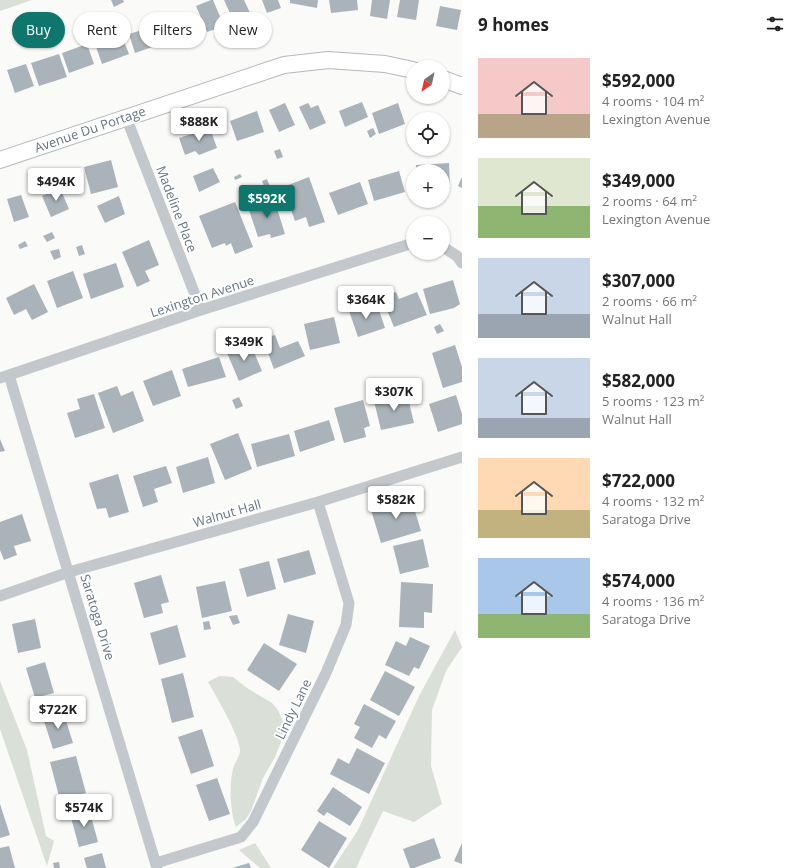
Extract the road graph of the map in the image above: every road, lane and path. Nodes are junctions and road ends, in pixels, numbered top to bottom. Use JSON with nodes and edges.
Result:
{"nodes":[{"id":1,"x":406,"y":68,"type":"edge"},
{"id":2,"x":450,"y":82,"type":"edge"},
{"id":3,"x":462,"y":86,"type":"edge"},
{"id":4,"x":126,"y":117,"type":"junction"},
{"id":5,"x":0,"y":160,"type":"edge"},
{"id":6,"x":406,"y":245,"type":"edge"},
{"id":7,"x":450,"y":252,"type":"edge"},
{"id":8,"x":462,"y":263,"type":"edge"},
{"id":9,"x":201,"y":310,"type":"junction"},
{"id":10,"x":5,"y":377,"type":"edge"},
{"id":11,"x":462,"y":457,"type":"edge"},
{"id":12,"x":318,"y":502,"type":"junction"},
{"id":13,"x":70,"y":572,"type":"junction"},
{"id":14,"x":0,"y":596,"type":"edge"},
{"id":15,"x":156,"y":865,"type":"edge"}],
"edges":[{"from":1,"to":4,"type":"street","name":"Avenue Du Portage"},
{"from":2,"to":3,"type":"street"},
{"from":4,"to":5,"type":"street","name":"Avenue Du Portage"},
{"from":4,"to":9,"type":"street","name":"Madeline Place"},
{"from":6,"to":9,"type":"street","name":"Lexington Avenue"},
{"from":7,"to":8,"type":"street"},
{"from":9,"to":10,"type":"street","name":"Lexington Avenue"},
{"from":10,"to":13,"type":"street","name":"Saratoga Drive"},
{"from":11,"to":12,"type":"street","name":"Walnut Hall"},
{"from":12,"to":13,"type":"street","name":"Walnut Hall"},
{"from":12,"to":15,"type":"street","name":"Lindy Lane"},
{"from":13,"to":14,"type":"street","name":"Walnut Hall"},
{"from":13,"to":15,"type":"street","name":"Saratoga Drive"}]}
